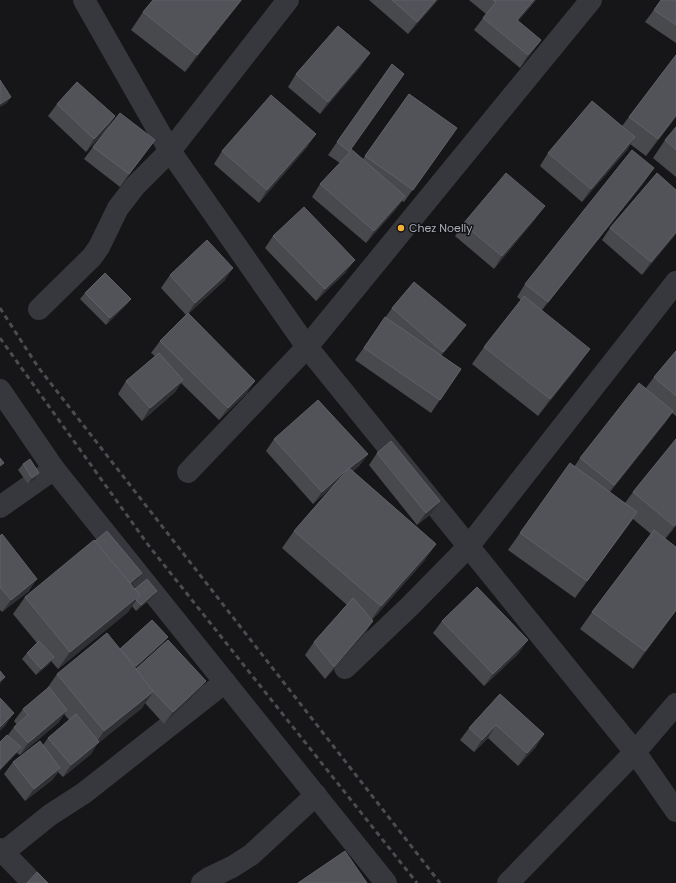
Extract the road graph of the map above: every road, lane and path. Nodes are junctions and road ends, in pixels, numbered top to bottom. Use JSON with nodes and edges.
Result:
{"nodes":[{"id":1,"x":84,"y":0,"type":"edge"},
{"id":2,"x":288,"y":0,"type":"edge"},
{"id":3,"x":591,"y":0,"type":"edge"},
{"id":4,"x":170,"y":151,"type":"junction"},
{"id":5,"x":676,"y":282,"type":"edge"},
{"id":6,"x":39,"y":309,"type":"dead end"},
{"id":7,"x":307,"y":347,"type":"junction"},
{"id":8,"x":0,"y":390,"type":"edge"},
{"id":9,"x":54,"y":469,"type":"junction"},
{"id":10,"x":188,"y":472,"type":"dead end"},
{"id":11,"x":0,"y":507,"type":"edge"},
{"id":12,"x":468,"y":547,"type":"junction"},
{"id":13,"x":345,"y":668,"type":"edge"},
{"id":14,"x":225,"y":682,"type":"junction"},
{"id":15,"x":676,"y":704,"type":"edge"},
{"id":16,"x":635,"y":752,"type":"junction"},
{"id":17,"x":316,"y":795,"type":"junction"},
{"id":18,"x":676,"y":811,"type":"edge"},
{"id":19,"x":2,"y":850,"type":"edge"},
{"id":20,"x":33,"y":883,"type":"edge"},
{"id":21,"x":202,"y":883,"type":"edge"},
{"id":22,"x":386,"y":883,"type":"edge"},
{"id":23,"x":508,"y":883,"type":"edge"}],
"edges":[{"from":1,"to":4,"type":"street"},
{"from":2,"to":4,"type":"street"},
{"from":3,"to":7,"type":"street"},
{"from":4,"to":6,"type":"street"},
{"from":4,"to":7,"type":"street"},
{"from":5,"to":12,"type":"street"},
{"from":7,"to":10,"type":"street"},
{"from":7,"to":12,"type":"street"},
{"from":8,"to":9,"type":"street"},
{"from":9,"to":11,"type":"street"},
{"from":9,"to":14,"type":"street"},
{"from":12,"to":13,"type":"street"},
{"from":12,"to":16,"type":"street"},
{"from":14,"to":17,"type":"street"},
{"from":14,"to":19,"type":"street"},
{"from":15,"to":16,"type":"street"},
{"from":16,"to":18,"type":"street"},
{"from":16,"to":23,"type":"street"},
{"from":17,"to":21,"type":"street"},
{"from":17,"to":22,"type":"street"},
{"from":19,"to":20,"type":"street"}]}
